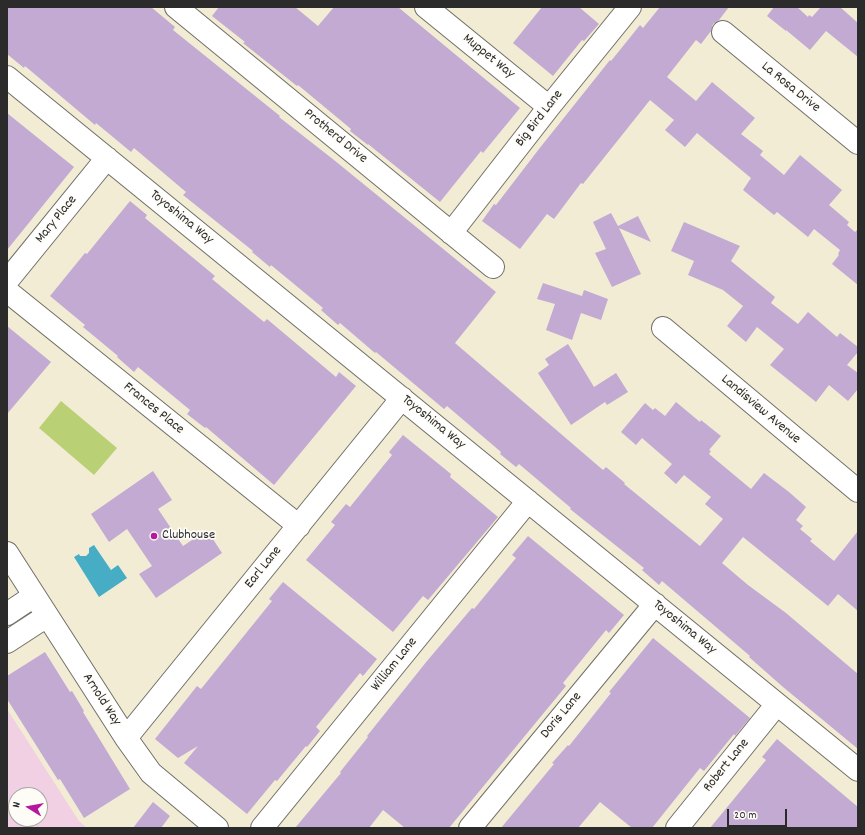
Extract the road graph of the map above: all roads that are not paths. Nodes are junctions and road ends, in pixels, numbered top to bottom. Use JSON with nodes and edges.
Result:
{"nodes":[{"id":1,"x":176,"y":7,"type":"edge"},
{"id":2,"x":428,"y":7,"type":"edge"},
{"id":3,"x":630,"y":7,"type":"edge"},
{"id":4,"x":723,"y":32,"type":"dead end"},
{"id":5,"x":7,"y":76,"type":"edge"},
{"id":6,"x":549,"y":107,"type":"junction"},
{"id":7,"x":858,"y":143,"type":"edge"},
{"id":8,"x":107,"y":158,"type":"junction"},
{"id":9,"x":451,"y":233,"type":"junction"},
{"id":10,"x":493,"y":267,"type":"dead end"},
{"id":11,"x":7,"y":281,"type":"edge"},
{"id":12,"x":7,"y":291,"type":"edge"},
{"id":13,"x":662,"y":328,"type":"dead end"},
{"id":14,"x":402,"y":398,"type":"junction"},
{"id":15,"x":858,"y":491,"type":"edge"},
{"id":16,"x":528,"y":501,"type":"junction"},
{"id":17,"x":298,"y":526,"type":"junction"},
{"id":18,"x":7,"y":553,"type":"edge"},
{"id":19,"x":34,"y":596,"type":"junction"},
{"id":20,"x":654,"y":604,"type":"junction"},
{"id":21,"x":7,"y":614,"type":"edge"},
{"id":22,"x":47,"y":616,"type":"junction"},
{"id":23,"x":7,"y":642,"type":"edge"},
{"id":24,"x":778,"y":704,"type":"junction"},
{"id":25,"x":126,"y":738,"type":"junction"},
{"id":26,"x":858,"y":770,"type":"edge"},
{"id":27,"x":217,"y":828,"type":"edge"},
{"id":28,"x":262,"y":828,"type":"edge"},
{"id":29,"x":470,"y":828,"type":"edge"},
{"id":30,"x":678,"y":828,"type":"edge"}],
"edges":[{"from":1,"to":9,"type":"street","name":"Protherd Drive"},
{"from":2,"to":6,"type":"street","name":"Muppet Way"},
{"from":3,"to":6,"type":"street","name":"Big Bird Lane"},
{"from":4,"to":7,"type":"street","name":"La Rosa Drive"},
{"from":5,"to":8,"type":"street","name":"Toyoshima Way"},
{"from":6,"to":9,"type":"street","name":"Big Bird Lane"},
{"from":8,"to":11,"type":"street","name":"Mary Place"},
{"from":8,"to":14,"type":"street","name":"Toyoshima Way"},
{"from":9,"to":10,"type":"street","name":"Protherd Drive"},
{"from":12,"to":17,"type":"street","name":"Frances Place"},
{"from":13,"to":15,"type":"street","name":"Landisview Avenue"},
{"from":14,"to":16,"type":"street","name":"Toyoshima Way"},
{"from":14,"to":17,"type":"street","name":"Earl Lane"},
{"from":16,"to":20,"type":"street","name":"Toyoshima Way"},
{"from":16,"to":28,"type":"street","name":"William Lane"},
{"from":17,"to":25,"type":"street","name":"Earl Lane"},
{"from":18,"to":19,"type":"street","name":"Arnold Way"},
{"from":19,"to":21,"type":"street"},
{"from":19,"to":22,"type":"street","name":"Arnold Way"},
{"from":20,"to":24,"type":"street","name":"Toyoshima Way"},
{"from":20,"to":29,"type":"street","name":"Doris Lane"},
{"from":22,"to":23,"type":"street"},
{"from":22,"to":25,"type":"street","name":"Arnold Way"},
{"from":24,"to":26,"type":"street","name":"Toyoshima Way"},
{"from":24,"to":30,"type":"street","name":"Robert Lane"},
{"from":25,"to":27,"type":"street","name":"Arnold Way"}]}
